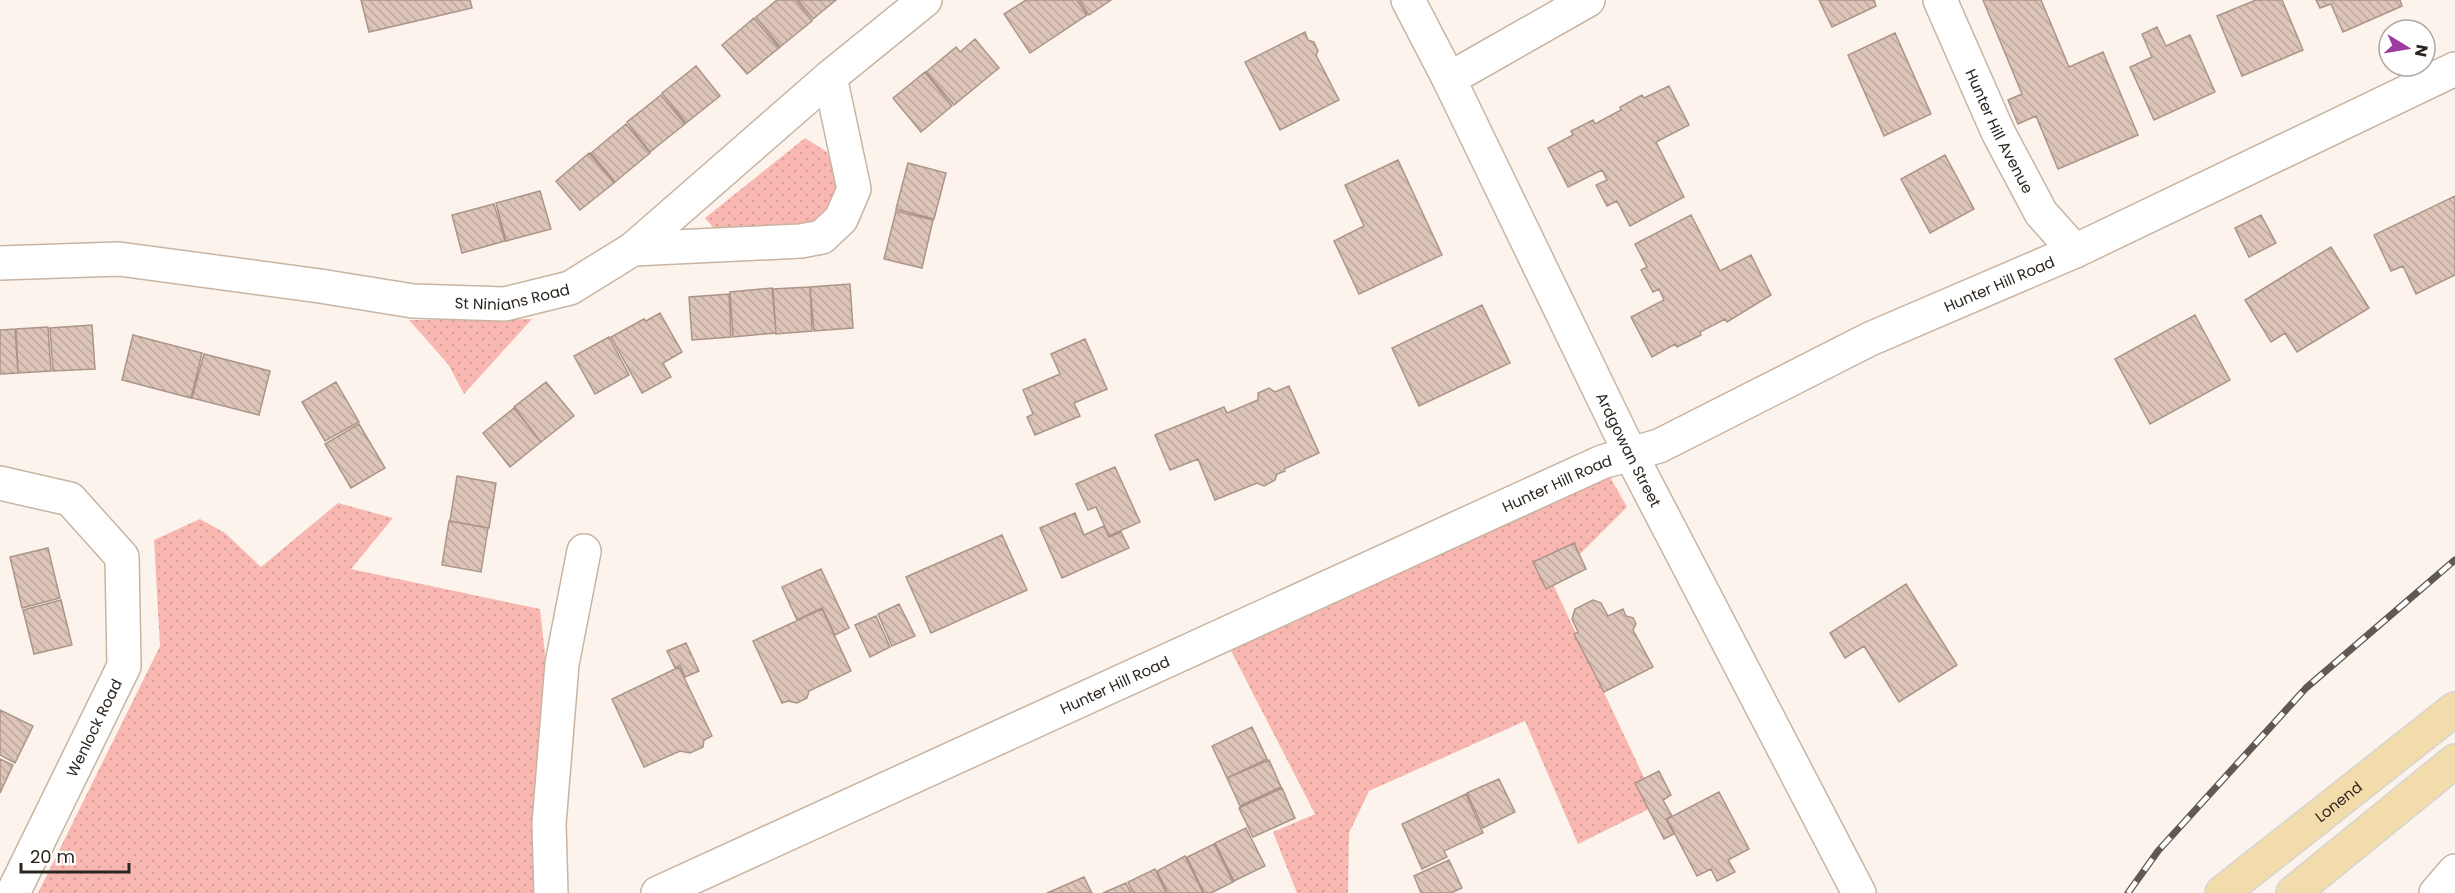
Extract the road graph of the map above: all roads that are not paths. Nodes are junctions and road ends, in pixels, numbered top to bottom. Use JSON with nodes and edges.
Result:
{"nodes":[{"id":1,"x":925,"y":0,"type":"edge"},
{"id":2,"x":1408,"y":0,"type":"edge"},
{"id":3,"x":1588,"y":0,"type":"edge"},
{"id":4,"x":1940,"y":0,"type":"edge"},
{"id":5,"x":2455,"y":69,"type":"edge"},
{"id":6,"x":830,"y":76,"type":"junction"},
{"id":7,"x":1449,"y":79,"type":"junction"},
{"id":8,"x":633,"y":249,"type":"junction"},
{"id":9,"x":2075,"y":251,"type":"junction"},
{"id":10,"x":0,"y":263,"type":"edge"},
{"id":11,"x":1631,"y":455,"type":"junction"},
{"id":12,"x":0,"y":483,"type":"edge"},
{"id":13,"x":584,"y":551,"type":"dead end"},
{"id":14,"x":2455,"y":710,"type":"edge"},
{"id":15,"x":2455,"y":761,"type":"edge"},
{"id":16,"x":2455,"y":871,"type":"edge"},
{"id":17,"x":13,"y":893,"type":"edge"},
{"id":18,"x":551,"y":893,"type":"edge"},
{"id":19,"x":658,"y":893,"type":"edge"},
{"id":20,"x":1859,"y":893,"type":"edge"},
{"id":21,"x":2222,"y":893,"type":"edge"},
{"id":22,"x":2294,"y":893,"type":"edge"},
{"id":23,"x":2436,"y":893,"type":"edge"}],
"edges":[{"from":1,"to":6,"type":"street","name":"St Ninians Road"},
{"from":2,"to":7,"type":"street","name":"Ardgowan Street"},
{"from":3,"to":7,"type":"street"},
{"from":4,"to":9,"type":"street","name":"Hunter Hill Avenue"},
{"from":5,"to":9,"type":"street","name":"Hunter Hill Road"},
{"from":6,"to":8,"type":"street","name":"St Ninians Road"},
{"from":6,"to":8,"type":"street"},
{"from":7,"to":11,"type":"street","name":"Ardgowan Street"},
{"from":8,"to":10,"type":"street","name":"St Ninians Road"},
{"from":9,"to":11,"type":"street","name":"Hunter Hill Road"},
{"from":11,"to":19,"type":"street","name":"Hunter Hill Road"},
{"from":11,"to":20,"type":"street","name":"Ardgowan Street"},
{"from":12,"to":17,"type":"street","name":"Wenlock Road"},
{"from":13,"to":18,"type":"street"},
{"from":14,"to":21,"type":"main road","name":"Lonend"},
{"from":15,"to":22,"type":"main road"},
{"from":16,"to":23,"type":"street"}]}
